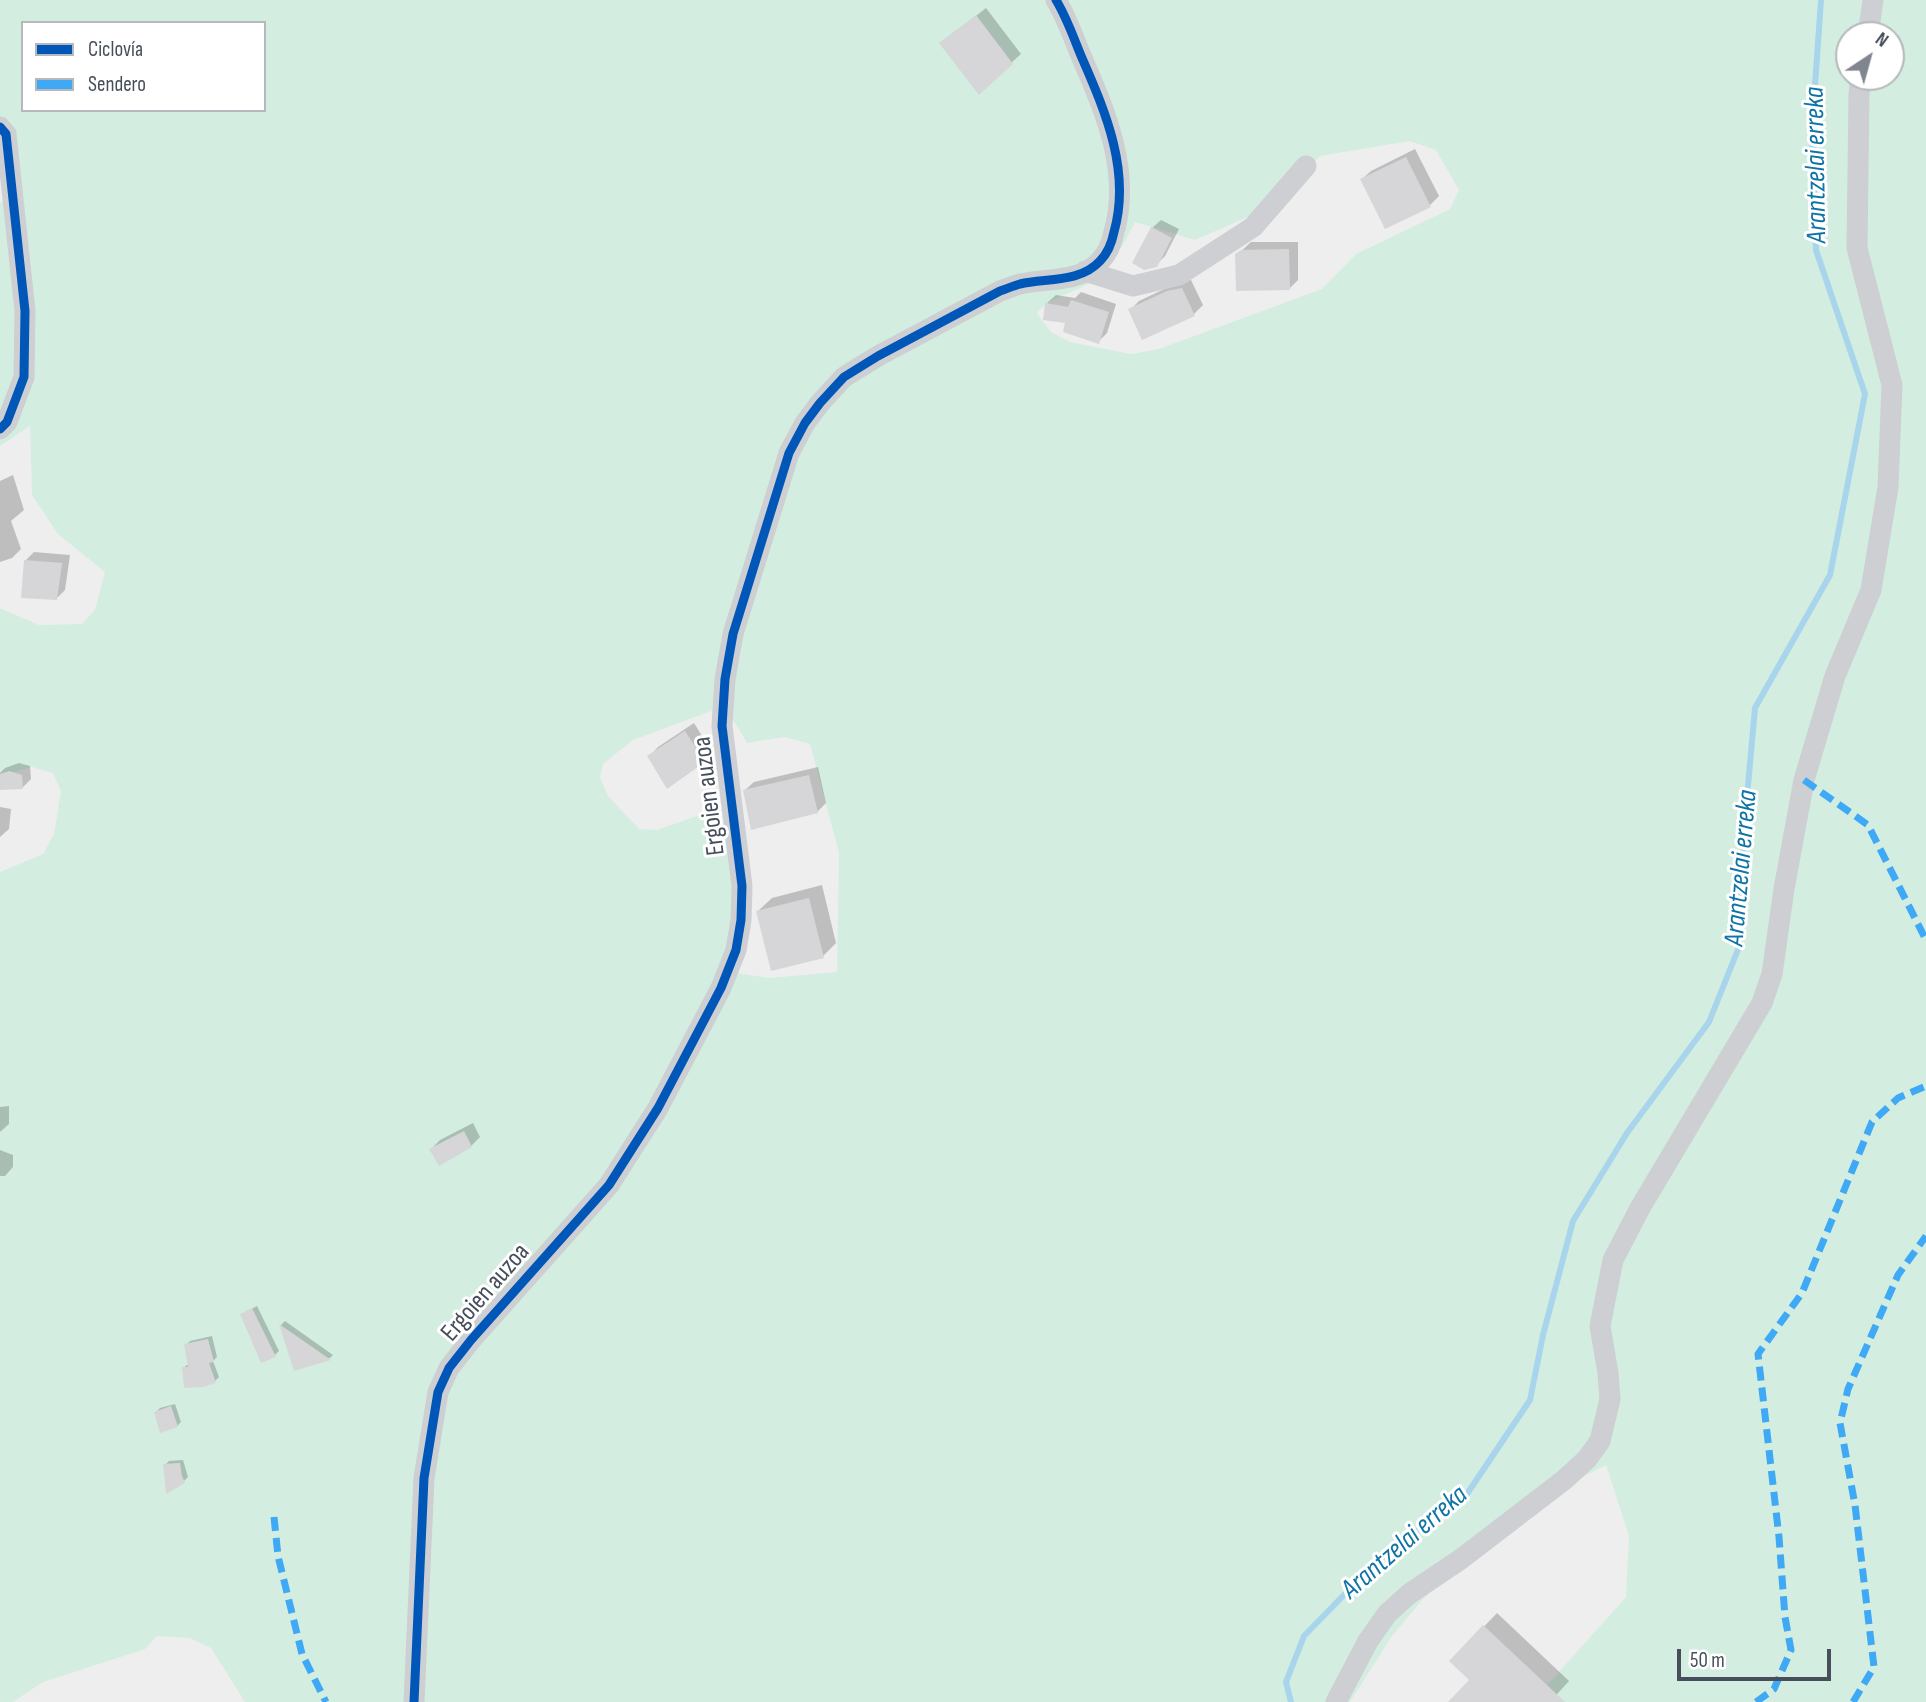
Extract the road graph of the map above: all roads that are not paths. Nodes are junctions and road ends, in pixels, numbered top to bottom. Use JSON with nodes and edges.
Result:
{"nodes":[{"id":1,"x":1056,"y":0,"type":"edge"},
{"id":2,"x":1874,"y":0,"type":"edge"},
{"id":3,"x":1870,"y":21,"type":"edge"},
{"id":4,"x":1859,"y":91,"type":"edge"},
{"id":5,"x":0,"y":127,"type":"edge"},
{"id":6,"x":1306,"y":166,"type":"dead end"},
{"id":7,"x":1085,"y":271,"type":"junction"},
{"id":8,"x":0,"y":429,"type":"edge"},
{"id":9,"x":415,"y":1702,"type":"edge"},
{"id":10,"x":1336,"y":1702,"type":"edge"}],
"edges":[{"from":1,"to":7,"type":"street","name":"Ergoien auzoa"},
{"from":2,"to":3,"type":"street"},
{"from":4,"to":10,"type":"street"},
{"from":5,"to":8,"type":"street"},
{"from":6,"to":7,"type":"street"},
{"from":7,"to":9,"type":"street","name":"Ergoien auzoa"}]}
